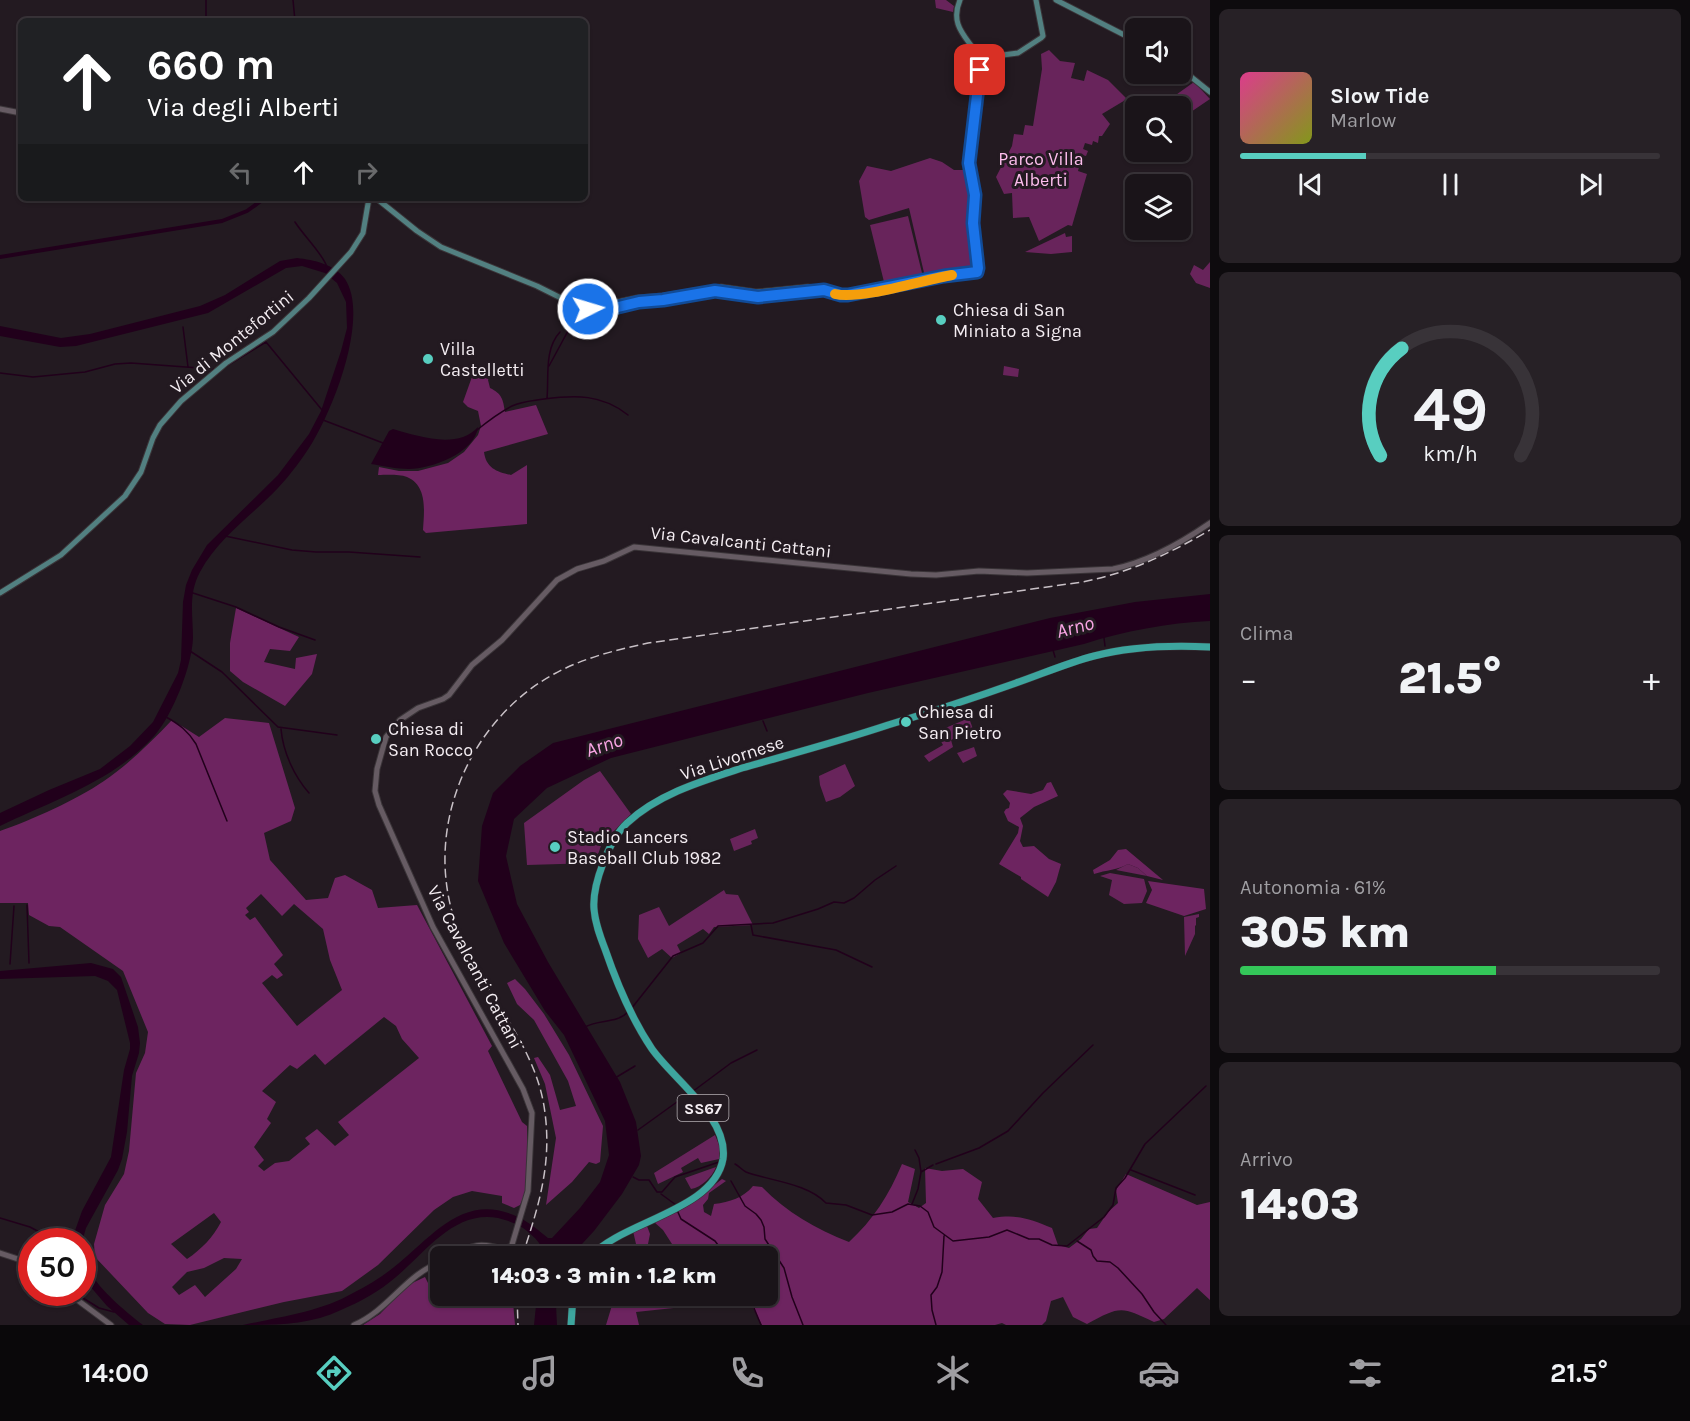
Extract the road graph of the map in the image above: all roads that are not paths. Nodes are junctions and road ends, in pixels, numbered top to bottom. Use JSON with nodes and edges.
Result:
{"nodes":[{"id":1,"x":960,"y":0,"type":"edge"},
{"id":2,"x":1036,"y":0,"type":"edge"},
{"id":3,"x":1056,"y":0,"type":"edge"},
{"id":4,"x":1067,"y":2,"type":"edge"},
{"id":5,"x":1125,"y":35,"type":"edge"},
{"id":6,"x":978,"y":58,"type":"junction"},
{"id":7,"x":1191,"y":77,"type":"edge"},
{"id":8,"x":1210,"y":92,"type":"edge"},
{"id":9,"x":0,"y":109,"type":"edge"},
{"id":10,"x":18,"y":112,"type":"edge"},
{"id":11,"x":368,"y":201,"type":"edge"},
{"id":12,"x":380,"y":201,"type":"edge"},
{"id":13,"x":1210,"y":523,"type":"edge"},
{"id":14,"x":0,"y":593,"type":"edge"},
{"id":15,"x":1210,"y":647,"type":"edge"},
{"id":16,"x":472,"y":1246,"type":"edge"},
{"id":17,"x":491,"y":1246,"type":"edge"},
{"id":18,"x":510,"y":1246,"type":"edge"},
{"id":19,"x":600,"y":1246,"type":"edge"},
{"id":20,"x":0,"y":1253,"type":"edge"},
{"id":21,"x":18,"y":1259,"type":"edge"},
{"id":22,"x":430,"y":1267,"type":"edge"},
{"id":23,"x":85,"y":1306,"type":"edge"},
{"id":24,"x":572,"y":1306,"type":"edge"},
{"id":25,"x":111,"y":1325,"type":"edge"},
{"id":26,"x":354,"y":1325,"type":"edge"},
{"id":27,"x":571,"y":1325,"type":"edge"}],
"edges":[{"from":1,"to":6,"type":"main road"},
{"from":2,"to":6,"type":"main road"},
{"from":3,"to":4,"type":"main road"},
{"from":4,"to":5,"type":"main road"},
{"from":6,"to":12,"type":"main road"},
{"from":7,"to":8,"type":"main road"},
{"from":9,"to":10,"type":"street"},
{"from":11,"to":14,"type":"main road","name":"Via di Montefortini"},
{"from":13,"to":18,"type":"street","name":"Via Cavalcanti Cattani"},
{"from":15,"to":19,"type":"main road","name":"Via Livornese","number":"SS67"},
{"from":16,"to":17,"type":"street","name":"Via Cavalcanti Cattani"},
{"from":20,"to":21,"type":"street"},
{"from":22,"to":26,"type":"street"},
{"from":23,"to":25,"type":"street"},
{"from":24,"to":27,"type":"main road"}]}
